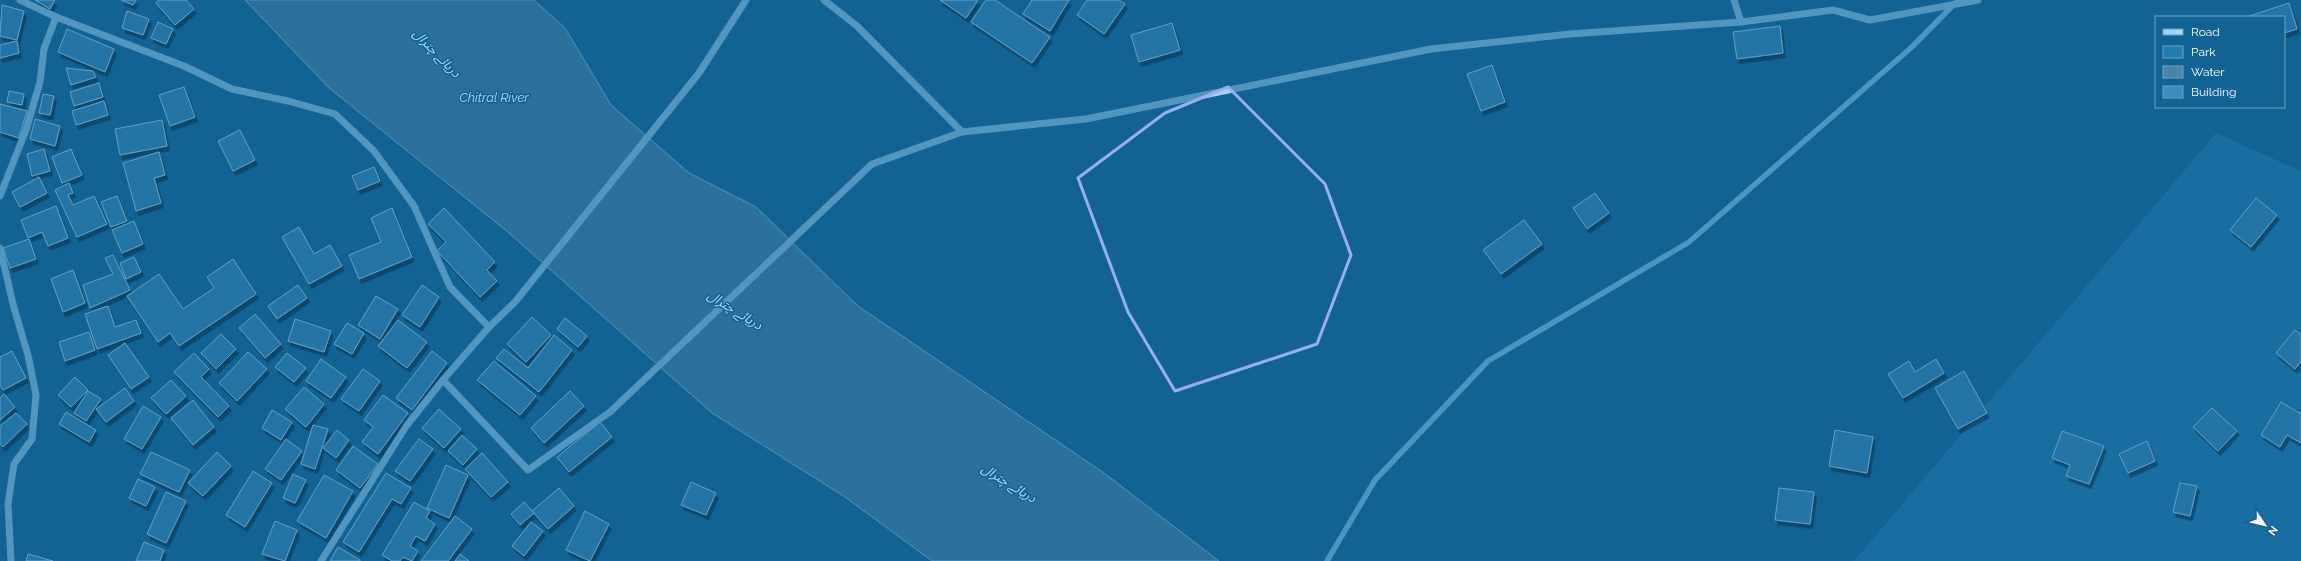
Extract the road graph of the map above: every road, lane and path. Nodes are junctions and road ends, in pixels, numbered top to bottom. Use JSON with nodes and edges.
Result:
{"nodes":[{"id":1,"x":20,"y":0,"type":"edge"},
{"id":2,"x":746,"y":0,"type":"edge"},
{"id":3,"x":824,"y":0,"type":"edge"},
{"id":4,"x":1734,"y":0,"type":"edge"},
{"id":5,"x":1978,"y":0,"type":"edge"},
{"id":6,"x":56,"y":17,"type":"junction"},
{"id":7,"x":1741,"y":22,"type":"junction"},
{"id":8,"x":962,"y":132,"type":"junction"},
{"id":9,"x":0,"y":196,"type":"edge"},
{"id":10,"x":0,"y":248,"type":"edge"},
{"id":11,"x":489,"y":327,"type":"junction"},
{"id":12,"x":444,"y":380,"type":"junction"},
{"id":13,"x":11,"y":561,"type":"edge"},
{"id":14,"x":321,"y":561,"type":"edge"}],
"edges":[{"from":1,"to":6,"type":"street"},
{"from":2,"to":11,"type":"street"},
{"from":3,"to":8,"type":"street"},
{"from":4,"to":7,"type":"street"},
{"from":5,"to":7,"type":"street"},
{"from":6,"to":9,"type":"street"},
{"from":6,"to":11,"type":"street"},
{"from":7,"to":8,"type":"street"},
{"from":8,"to":12,"type":"street"},
{"from":10,"to":13,"type":"street"},
{"from":11,"to":12,"type":"street"},
{"from":12,"to":14,"type":"street"}]}
